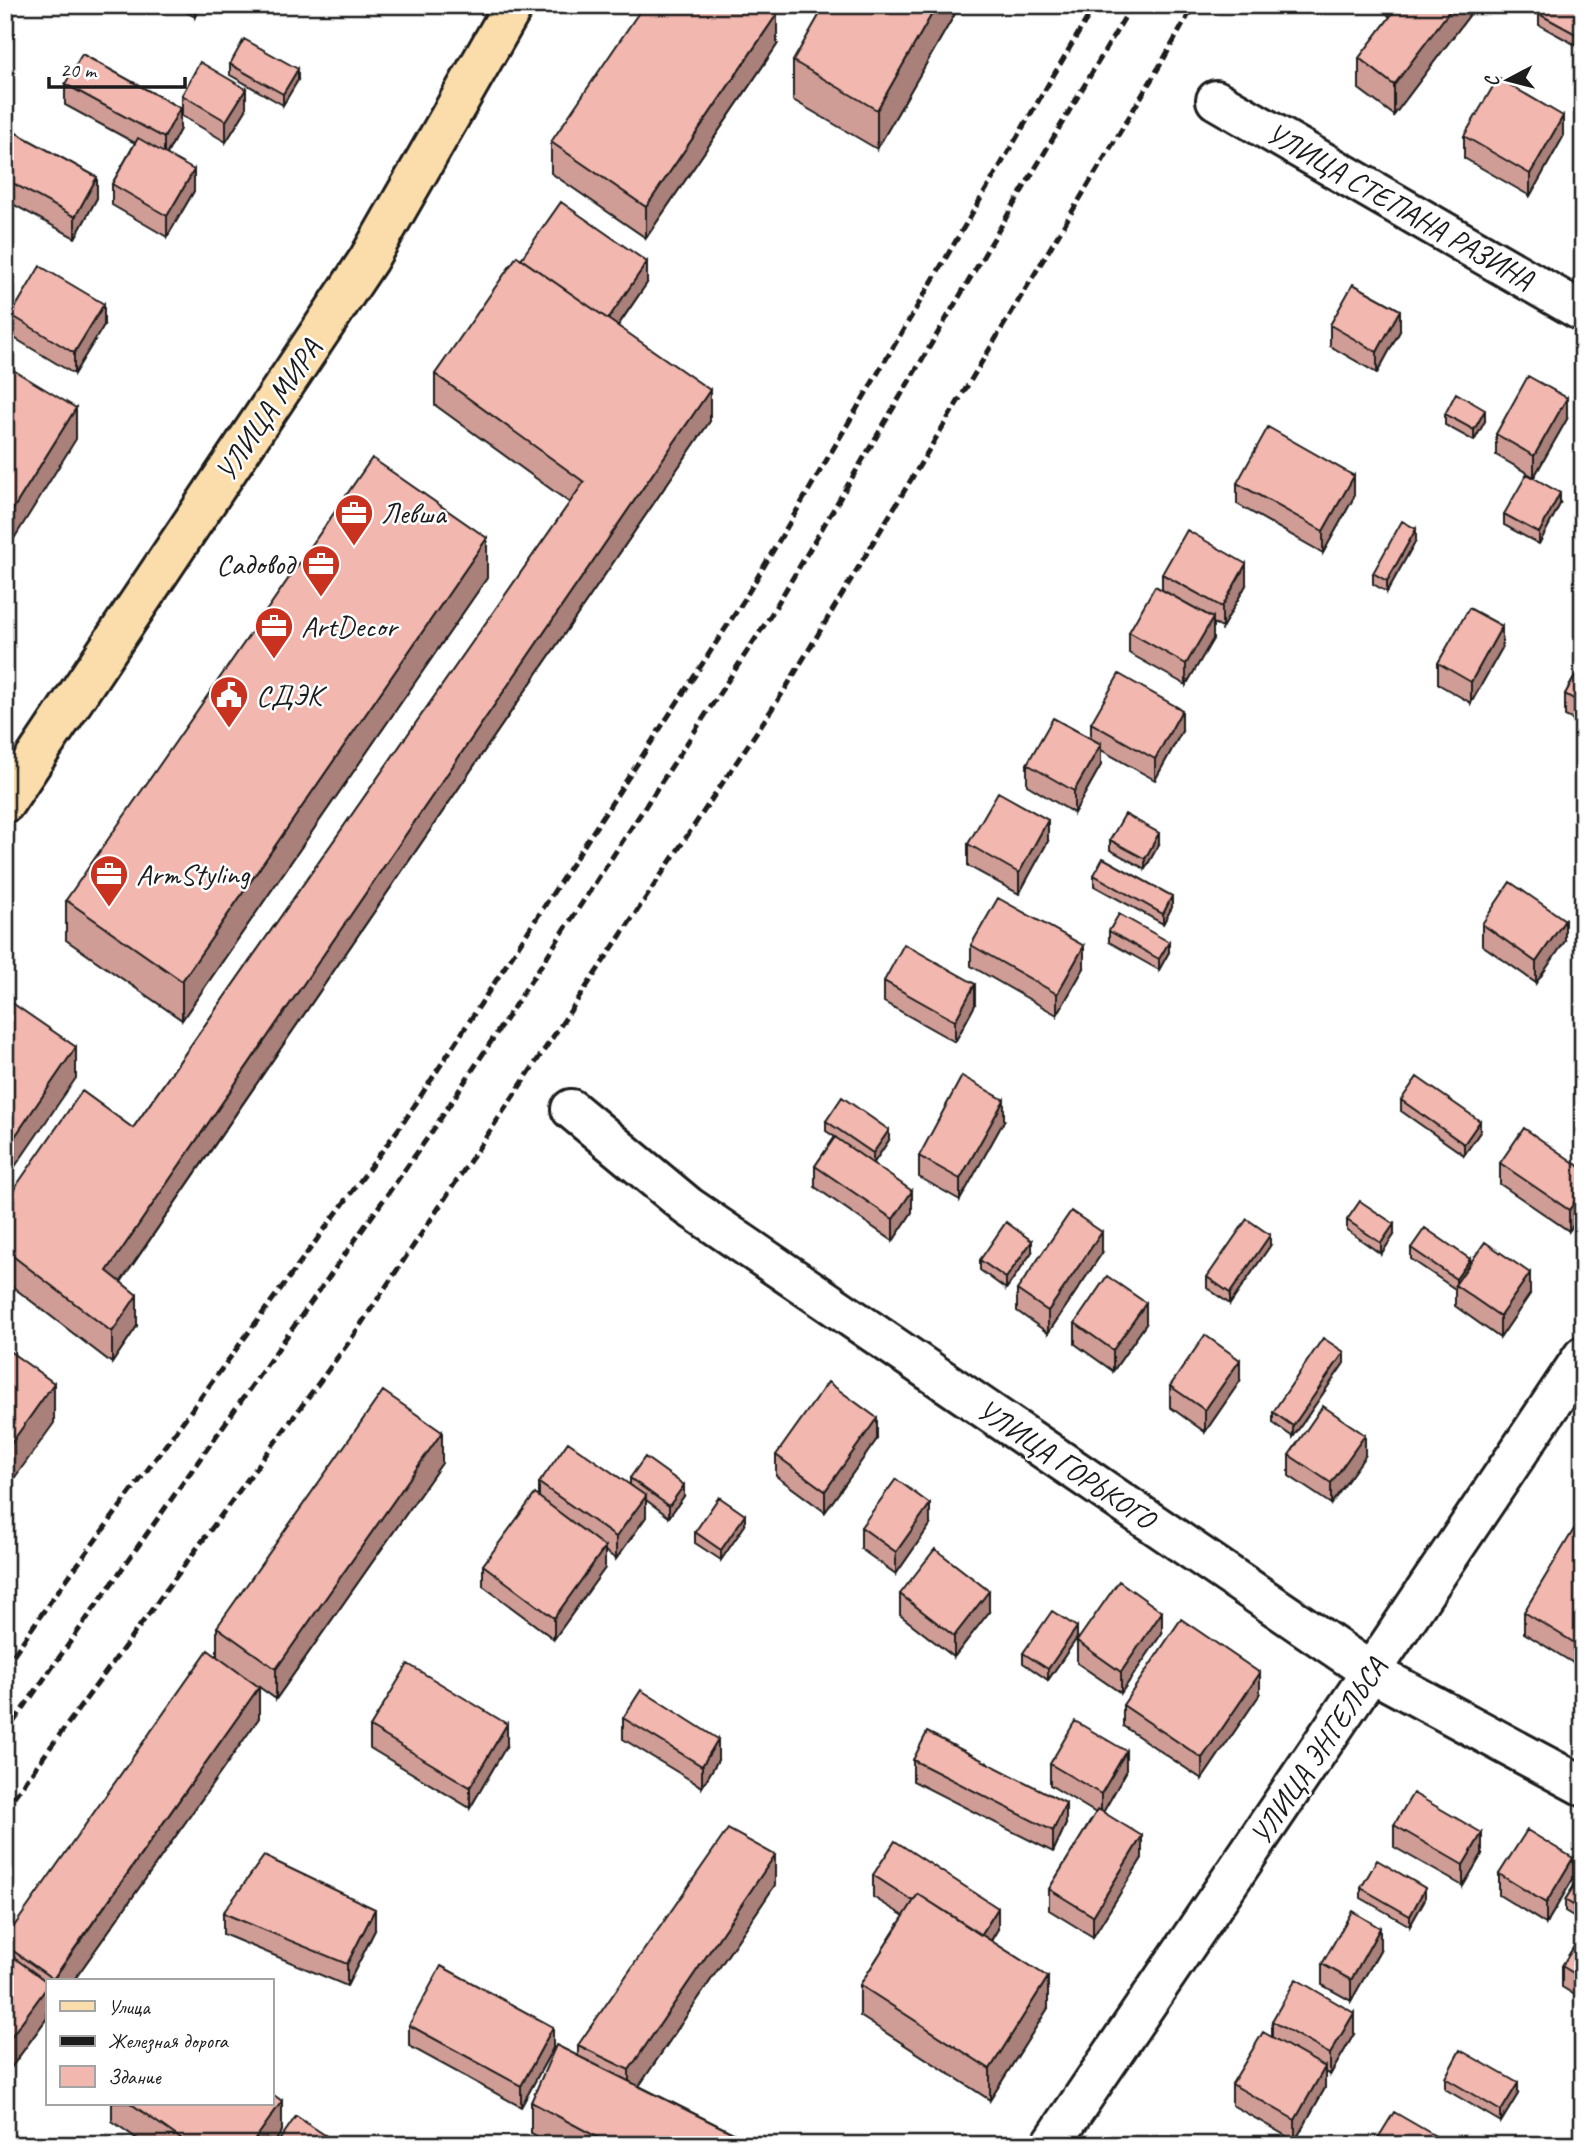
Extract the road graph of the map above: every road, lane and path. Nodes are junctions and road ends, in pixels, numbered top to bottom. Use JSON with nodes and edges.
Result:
{"nodes":[{"id":1,"x":514,"y":5,"type":"edge"},
{"id":2,"x":1216,"y":100,"type":"dead end"},
{"id":3,"x":1583,"y":312,"type":"edge"},
{"id":4,"x":5,"y":803,"type":"edge"},
{"id":5,"x":571,"y":1109,"type":"dead end"},
{"id":6,"x":1583,"y":1356,"type":"edge"},
{"id":7,"x":1371,"y":1672,"type":"junction"},
{"id":8,"x":1583,"y":1786,"type":"edge"},
{"id":9,"x":1051,"y":2145,"type":"edge"}],
"edges":[{"from":1,"to":4,"type":"main road","name":"УЛИЦА МИРА"},
{"from":2,"to":3,"type":"street","name":"УЛИЦА СТЕПАНА РАЗИНА"},
{"from":5,"to":7,"type":"street","name":"УЛИЦА ГОРЬКОГО"},
{"from":6,"to":7,"type":"street","name":"УЛИЦА ЭНГЕЛЬСА"},
{"from":7,"to":8,"type":"street","name":"УЛИЦА ГОРЬКОГО"},
{"from":7,"to":9,"type":"street","name":"УЛИЦА ЭНГЕЛЬСА"}]}
